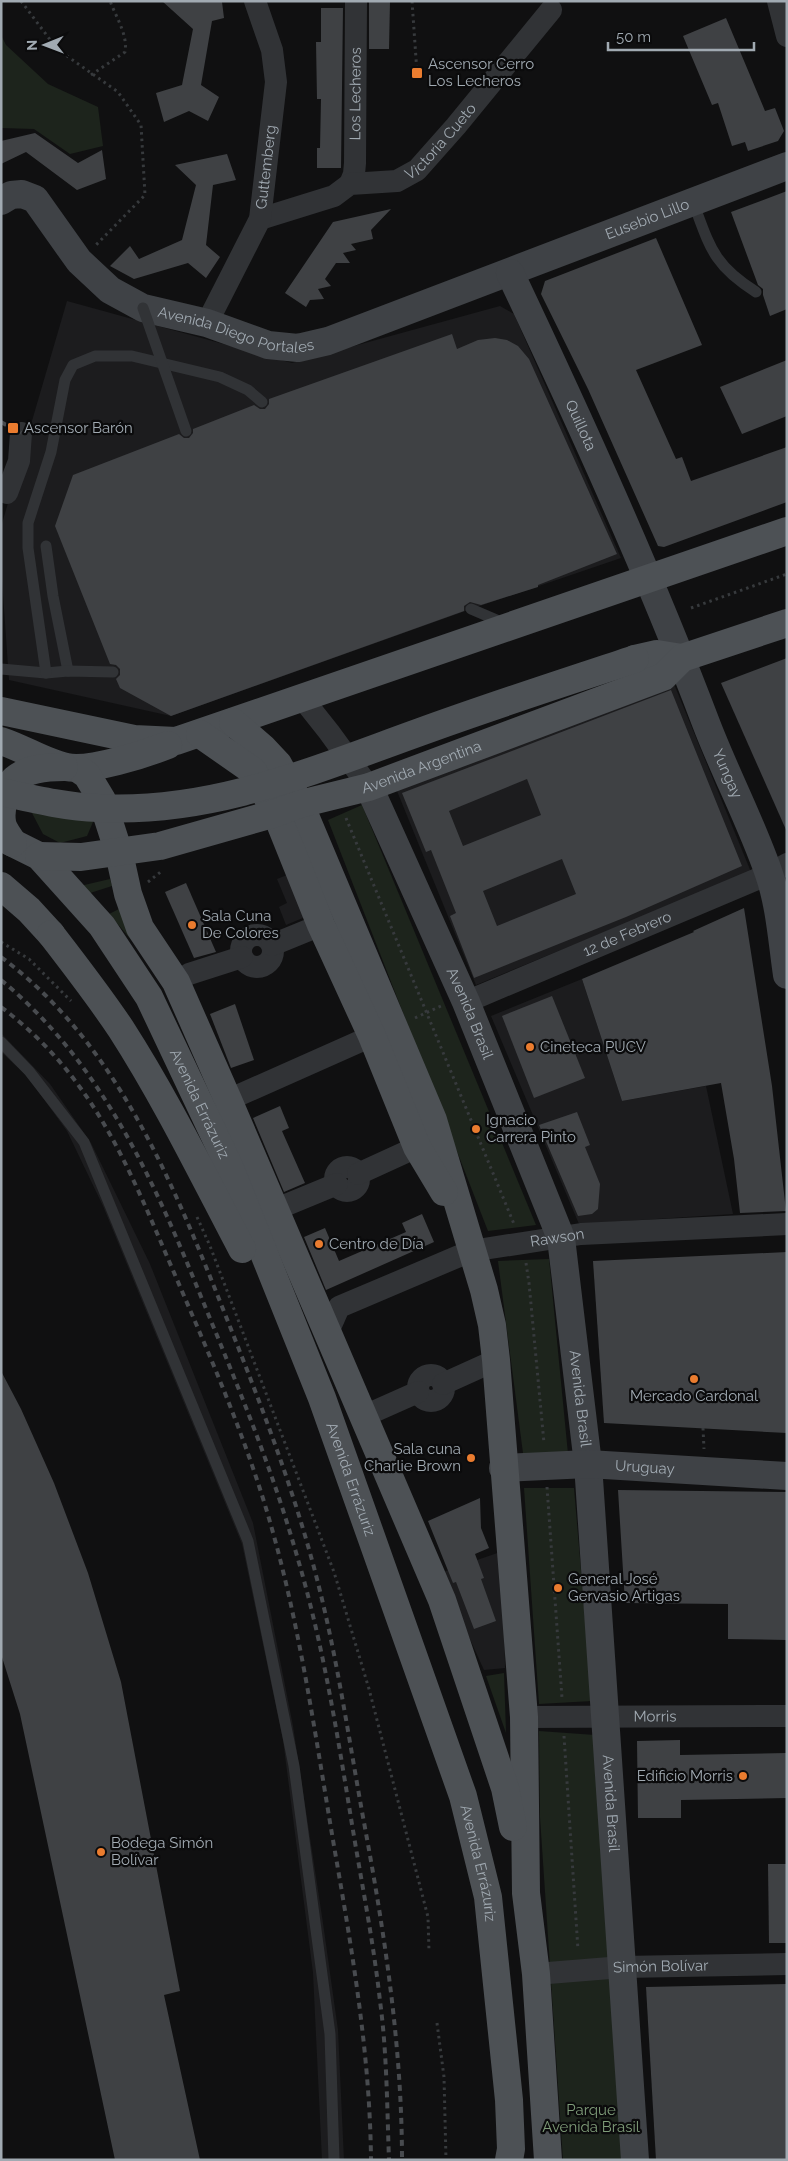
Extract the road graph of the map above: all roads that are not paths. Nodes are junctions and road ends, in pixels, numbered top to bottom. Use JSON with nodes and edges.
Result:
{"nodes":[{"id":1,"x":254,"y":1,"type":"edge"},
{"id":2,"x":356,"y":1,"type":"edge"},
{"id":3,"x":778,"y":1,"type":"edge"},
{"id":4,"x":551,"y":10,"type":"dead end"},
{"id":5,"x":787,"y":36,"type":"edge"},
{"id":6,"x":787,"y":166,"type":"edge"},
{"id":7,"x":350,"y":184,"type":"junction"},
{"id":8,"x":1,"y":201,"type":"edge"},
{"id":9,"x":693,"y":202,"type":"junction"},
{"id":10,"x":260,"y":219,"type":"junction"},
{"id":11,"x":510,"y":273,"type":"junction"},
{"id":12,"x":756,"y":292,"type":"dead end"},
{"id":13,"x":143,"y":308,"type":"junction"},
{"id":14,"x":207,"y":323,"type":"junction"},
{"id":15,"x":262,"y":402,"type":"dead end"},
{"id":16,"x":186,"y":432,"type":"dead end"},
{"id":17,"x":21,"y":433,"type":"dead end"},
{"id":18,"x":7,"y":493,"type":"dead end"},
{"id":19,"x":787,"y":531,"type":"edge"},
{"id":20,"x":46,"y":546,"type":"dead end"},
{"id":21,"x":649,"y":577,"type":"junction"},
{"id":22,"x":472,"y":608,"type":"dead end"},
{"id":23,"x":787,"y":623,"type":"edge"},
{"id":24,"x":509,"y":626,"type":"junction"},
{"id":25,"x":682,"y":658,"type":"junction"},
{"id":26,"x":1,"y":669,"type":"edge"},
{"id":27,"x":68,"y":671,"type":"junction"},
{"id":28,"x":113,"y":672,"type":"dead end"},
{"id":29,"x":46,"y":673,"type":"junction"},
{"id":30,"x":302,"y":698,"type":"junction"},
{"id":31,"x":1,"y":699,"type":"edge"},
{"id":32,"x":1,"y":711,"type":"edge"},
{"id":33,"x":42,"y":718,"type":"junction"},
{"id":34,"x":233,"y":722,"type":"junction"},
{"id":35,"x":188,"y":738,"type":"junction"},
{"id":36,"x":1,"y":741,"type":"edge"},
{"id":37,"x":71,"y":768,"type":"junction"},
{"id":38,"x":369,"y":787,"type":"junction"},
{"id":39,"x":1,"y":792,"type":"edge"},
{"id":40,"x":288,"y":809,"type":"junction"},
{"id":41,"x":7,"y":840,"type":"edge"},
{"id":42,"x":160,"y":846,"type":"junction"},
{"id":43,"x":119,"y":853,"type":"junction"},
{"id":44,"x":39,"y":856,"type":"junction"},
{"id":45,"x":778,"y":869,"type":"edge"},
{"id":46,"x":1,"y":886,"type":"edge"},
{"id":47,"x":128,"y":894,"type":"junction"},
{"id":48,"x":322,"y":925,"type":"junction"},
{"id":49,"x":787,"y":973,"type":"edge"},
{"id":50,"x":176,"y":982,"type":"junction"},
{"id":51,"x":464,"y":998,"type":"junction"},
{"id":52,"x":383,"y":1032,"type":"junction"},
{"id":53,"x":1,"y":1042,"type":"edge"},
{"id":54,"x":228,"y":1100,"type":"junction"},
{"id":55,"x":417,"y":1147,"type":"junction"},
{"id":56,"x":274,"y":1210,"type":"junction"},
{"id":57,"x":787,"y":1224,"type":"edge"},
{"id":58,"x":560,"y":1238,"type":"junction"},
{"id":59,"x":468,"y":1239,"type":"junction"},
{"id":60,"x":311,"y":1294,"type":"junction"},
{"id":61,"x":339,"y":1307,"type":"junction"},
{"id":62,"x":328,"y":1332,"type":"junction"},
{"id":63,"x":496,"y":1360,"type":"junction"},
{"id":64,"x":364,"y":1416,"type":"junction"},
{"id":65,"x":588,"y":1464,"type":"junction"},
{"id":66,"x":503,"y":1468,"type":"junction"},
{"id":67,"x":787,"y":1476,"type":"edge"},
{"id":68,"x":401,"y":1621,"type":"junction"},
{"id":69,"x":607,"y":1716,"type":"junction"},
{"id":70,"x":787,"y":1716,"type":"edge"},
{"id":71,"x":524,"y":1717,"type":"junction"},
{"id":72,"x":526,"y":1893,"type":"junction"},
{"id":73,"x":787,"y":1964,"type":"edge"},
{"id":74,"x":622,"y":1967,"type":"junction"},
{"id":75,"x":536,"y":1974,"type":"junction"},
{"id":76,"x":512,"y":2156,"type":"edge"},
{"id":77,"x":334,"y":2160,"type":"edge"},
{"id":78,"x":548,"y":2160,"type":"edge"},
{"id":79,"x":635,"y":2160,"type":"edge"}],
"edges":[{"from":1,"to":10,"type":"street","name":"Guttemberg"},
{"from":2,"to":7,"type":"street","name":"Los Lecheros"},
{"from":3,"to":5,"type":"street"},
{"from":4,"to":7,"type":"street","name":"Victoria Cueto"},
{"from":6,"to":9,"type":"street","name":"Eusebio Lillo"},
{"from":7,"to":10,"type":"street","name":"Victoria Cueto"},
{"from":8,"to":13,"type":"street","name":"Avenida Diego Portales"},
{"from":9,"to":11,"type":"street","name":"Eusebio Lillo"},
{"from":9,"to":12,"type":"lane"},
{"from":10,"to":14,"type":"street","name":"Guttemberg"},
{"from":11,"to":14,"type":"street","name":"Avenida Diego Portales"},
{"from":11,"to":21,"type":"street","name":"Quillota"},
{"from":13,"to":14,"type":"street","name":"Avenida Diego Portales"},
{"from":13,"to":16,"type":"lane","bridge":true},
{"from":15,"to":29,"type":"lane"},
{"from":17,"to":18,"type":"street"},
{"from":19,"to":21,"type":"main road"},
{"from":20,"to":27,"type":"lane"},
{"from":21,"to":24,"type":"main road"},
{"from":21,"to":25,"type":"street","name":"Yungay"},
{"from":22,"to":24,"type":"lane"},
{"from":23,"to":25,"type":"main road","name":"Avenida Argentina"},
{"from":24,"to":30,"type":"main road"},
{"from":25,"to":38,"type":"main road","name":"Avenida Argentina"},
{"from":25,"to":39,"type":"main road","bridge":true},
{"from":25,"to":45,"type":"street","name":"Yungay"},
{"from":26,"to":29,"type":"lane"},
{"from":27,"to":28,"type":"lane"},
{"from":27,"to":29,"type":"lane"},
{"from":30,"to":34,"type":"main road"},
{"from":30,"to":38,"type":"street","name":"Avenida Brasil"},
{"from":31,"to":33,"type":"main road"},
{"from":32,"to":33,"type":"main road"},
{"from":33,"to":35,"type":"main road"},
{"from":34,"to":35,"type":"main road"},
{"from":34,"to":40,"type":"main road"},
{"from":35,"to":37,"type":"main road"},
{"from":35,"to":40,"type":"main road"},
{"from":36,"to":37,"type":"main road"},
{"from":37,"to":41,"type":"main road"},
{"from":37,"to":43,"type":"main road","name":"Avenida Errázuriz"},
{"from":38,"to":40,"type":"main road","name":"Avenida Argentina"},
{"from":38,"to":51,"type":"street","name":"Avenida Brasil"},
{"from":40,"to":42,"type":"main road","name":"Avenida Argentina"},
{"from":40,"to":48,"type":"main road"},
{"from":40,"to":52,"type":"main road"},
{"from":41,"to":44,"type":"main road"},
{"from":42,"to":43,"type":"main road","name":"Avenida Argentina"},
{"from":42,"to":47,"type":"main road"},
{"from":43,"to":44,"type":"main road","name":"Avenida Argentina"},
{"from":43,"to":47,"type":"main road","name":"Avenida Errázuriz"},
{"from":44,"to":68,"type":"main road","name":"Avenida Errázuriz"},
{"from":45,"to":49,"type":"street","name":"Yungay"},
{"from":45,"to":51,"type":"street","name":"12 de Febrero"},
{"from":46,"to":68,"type":"main road","bridge":true},
{"from":47,"to":50,"type":"main road","name":"Avenida Errázuriz"},
{"from":48,"to":50,"type":"street"},
{"from":48,"to":52,"type":"main road"},
{"from":50,"to":54,"type":"main road","name":"Avenida Errázuriz"},
{"from":51,"to":58,"type":"street","name":"Avenida Brasil"},
{"from":52,"to":54,"type":"street"},
{"from":52,"to":55,"type":"main road"},
{"from":52,"to":59,"type":"main road"},
{"from":53,"to":77,"type":"lane"},
{"from":54,"to":56,"type":"main road","name":"Avenida Errázuriz"},
{"from":55,"to":56,"type":"street"},
{"from":55,"to":59,"type":"main road"},
{"from":56,"to":60,"type":"main road","name":"Avenida Errázuriz"},
{"from":57,"to":58,"type":"street","name":"Rawson"},
{"from":58,"to":59,"type":"street","name":"Rawson"},
{"from":58,"to":65,"type":"street","name":"Avenida Brasil"},
{"from":59,"to":61,"type":"street","name":"Rawson"},
{"from":59,"to":63,"type":"main road"},
{"from":60,"to":61,"type":"street"},
{"from":60,"to":62,"type":"main road","name":"Avenida Errázuriz"},
{"from":61,"to":62,"type":"street"},
{"from":62,"to":64,"type":"main road","name":"Avenida Errázuriz"},
{"from":63,"to":64,"type":"street"},
{"from":63,"to":66,"type":"main road"},
{"from":64,"to":72,"type":"main road","name":"Avenida Errázuriz"},
{"from":65,"to":66,"type":"street","name":"Uruguay"},
{"from":65,"to":67,"type":"street","name":"Uruguay"},
{"from":65,"to":69,"type":"street","name":"Avenida Brasil"},
{"from":66,"to":71,"type":"main road"},
{"from":68,"to":76,"type":"main road","name":"Avenida Errázuriz"},
{"from":69,"to":70,"type":"street","name":"Morris"},
{"from":69,"to":71,"type":"street","name":"Morris"},
{"from":69,"to":74,"type":"street","name":"Avenida Brasil"},
{"from":71,"to":72,"type":"main road"},
{"from":72,"to":75,"type":"main road"},
{"from":73,"to":74,"type":"street","name":"Simón Bolívar"},
{"from":74,"to":75,"type":"street","name":"Simón Bolívar"},
{"from":74,"to":79,"type":"street","name":"Avenida Brasil"},
{"from":75,"to":78,"type":"main road"}]}
